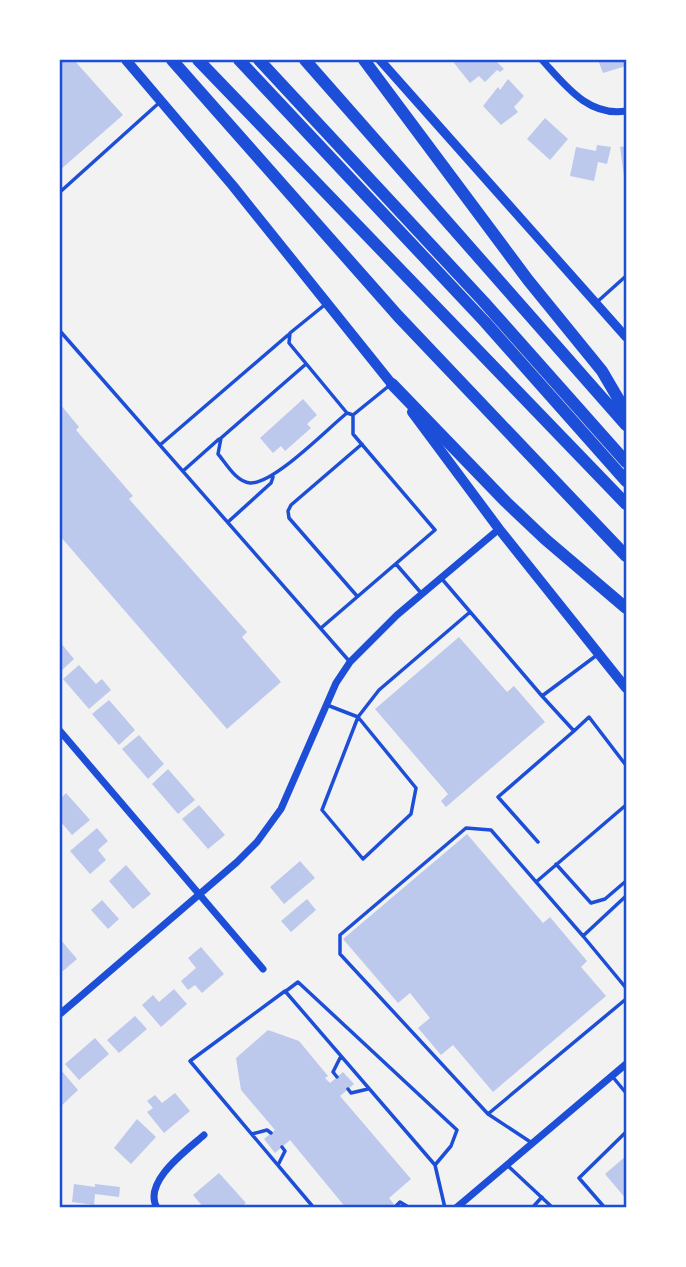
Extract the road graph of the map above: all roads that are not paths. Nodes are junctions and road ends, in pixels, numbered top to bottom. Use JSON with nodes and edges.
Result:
{"nodes":[{"id":1,"x":126,"y":60,"type":"edge"},
{"id":2,"x":172,"y":60,"type":"edge"},
{"id":3,"x":198,"y":60,"type":"edge"},
{"id":4,"x":239,"y":60,"type":"edge"},
{"id":5,"x":259,"y":60,"type":"edge"},
{"id":6,"x":305,"y":60,"type":"edge"},
{"id":7,"x":364,"y":60,"type":"edge"},
{"id":8,"x":380,"y":60,"type":"edge"},
{"id":9,"x":542,"y":60,"type":"edge"},
{"id":10,"x":162,"y":100,"type":"junction"},
{"id":11,"x":626,"y":111,"type":"edge"},
{"id":12,"x":60,"y":192,"type":"edge"},
{"id":13,"x":626,"y":276,"type":"edge"},
{"id":14,"x":621,"y":281,"type":"junction"},
{"id":15,"x":626,"y":285,"type":"edge"},
{"id":16,"x":327,"y":303,"type":"junction"},
{"id":17,"x":596,"y":303,"type":"junction"},
{"id":18,"x":60,"y":331,"type":"edge"},
{"id":19,"x":290,"y":334,"type":"junction"},
{"id":20,"x":626,"y":337,"type":"edge"},
{"id":21,"x":306,"y":364,"type":"junction"},
{"id":22,"x":392,"y":384,"type":"junction"},
{"id":23,"x":347,"y":412,"type":"junction"},
{"id":24,"x":626,"y":412,"type":"edge"},
{"id":25,"x":353,"y":415,"type":"junction"},
{"id":26,"x":626,"y":425,"type":"edge"},
{"id":27,"x":221,"y":438,"type":"junction"},
{"id":28,"x":362,"y":444,"type":"junction"},
{"id":29,"x":160,"y":445,"type":"junction"},
{"id":30,"x":626,"y":462,"type":"edge"},
{"id":31,"x":183,"y":471,"type":"junction"},
{"id":32,"x":273,"y":477,"type":"junction"},
{"id":33,"x":626,"y":481,"type":"edge"},
{"id":34,"x":626,"y":504,"type":"edge"},
{"id":35,"x":228,"y":522,"type":"junction"},
{"id":36,"x":499,"y":529,"type":"junction"},
{"id":37,"x":626,"y":556,"type":"edge"},
{"id":38,"x":396,"y":564,"type":"junction"},
{"id":39,"x":441,"y":578,"type":"junction"},
{"id":40,"x":422,"y":594,"type":"junction"},
{"id":41,"x":357,"y":596,"type":"junction"},
{"id":42,"x":626,"y":608,"type":"edge"},
{"id":43,"x":470,"y":612,"type":"junction"},
{"id":44,"x":321,"y":628,"type":"junction"},
{"id":45,"x":599,"y":654,"type":"junction"},
{"id":46,"x":350,"y":662,"type":"junction"},
{"id":47,"x":626,"y":688,"type":"edge"},
{"id":48,"x":542,"y":696,"type":"junction"},
{"id":49,"x":326,"y":704,"type":"junction"},
{"id":50,"x":358,"y":717,"type":"junction"},
{"id":51,"x":60,"y":731,"type":"edge"},
{"id":52,"x":574,"y":731,"type":"junction"},
{"id":53,"x":625,"y":764,"type":"edge"},
{"id":54,"x":626,"y":805,"type":"edge"},
{"id":55,"x":538,"y":842,"type":"dead end"},
{"id":56,"x":556,"y":864,"type":"junction"},
{"id":57,"x":626,"y":881,"type":"edge"},
{"id":58,"x":536,"y":882,"type":"junction"},
{"id":59,"x":199,"y":895,"type":"junction"},
{"id":60,"x":626,"y":896,"type":"edge"},
{"id":61,"x":583,"y":936,"type":"junction"},
{"id":62,"x":264,"y":969,"type":"dead end"},
{"id":63,"x":626,"y":988,"type":"edge"},
{"id":64,"x":285,"y":991,"type":"junction"},
{"id":65,"x":626,"y":999,"type":"edge"},
{"id":66,"x":60,"y":1014,"type":"edge"},
{"id":67,"x":341,"y":1056,"type":"junction"},
{"id":68,"x":626,"y":1064,"type":"edge"},
{"id":69,"x":612,"y":1075,"type":"junction"},
{"id":70,"x":337,"y":1077,"type":"dead end"},
{"id":71,"x":348,"y":1089,"type":"dead end"},
{"id":72,"x":370,"y":1089,"type":"junction"},
{"id":73,"x":626,"y":1093,"type":"edge"},
{"id":74,"x":488,"y":1114,"type":"junction"},
{"id":75,"x":626,"y":1132,"type":"edge"},
{"id":76,"x":271,"y":1133,"type":"dead end"},
{"id":77,"x":252,"y":1134,"type":"junction"},
{"id":78,"x":204,"y":1135,"type":"dead end"},
{"id":79,"x":534,"y":1144,"type":"junction"},
{"id":80,"x":282,"y":1147,"type":"dead end"},
{"id":81,"x":278,"y":1165,"type":"junction"},
{"id":82,"x":435,"y":1165,"type":"junction"},
{"id":83,"x":508,"y":1165,"type":"junction"},
{"id":84,"x":542,"y":1197,"type":"junction"},
{"id":85,"x":396,"y":1206,"type":"dead end"},
{"id":86,"x":157,"y":1208,"type":"edge"},
{"id":87,"x":314,"y":1208,"type":"edge"},
{"id":88,"x":410,"y":1208,"type":"edge"},
{"id":89,"x":445,"y":1208,"type":"edge"},
{"id":90,"x":456,"y":1208,"type":"edge"},
{"id":91,"x":532,"y":1208,"type":"edge"},
{"id":92,"x":553,"y":1208,"type":"edge"},
{"id":93,"x":605,"y":1208,"type":"edge"}],
"edges":[{"from":1,"to":10,"type":"main road"},
{"from":2,"to":37,"type":"highway"},
{"from":3,"to":34,"type":"highway"},
{"from":4,"to":33,"type":"highway"},
{"from":5,"to":30,"type":"highway"},
{"from":6,"to":26,"type":"highway"},
{"from":7,"to":24,"type":"highway"},
{"from":8,"to":17,"type":"street"},
{"from":9,"to":11,"type":"street"},
{"from":10,"to":12,"type":"lane"},
{"from":10,"to":16,"type":"main road"},
{"from":13,"to":14,"type":"lane"},
{"from":14,"to":15,"type":"lane"},
{"from":14,"to":17,"type":"lane"},
{"from":16,"to":19,"type":"lane"},
{"from":16,"to":22,"type":"main road"},
{"from":17,"to":20,"type":"street"},
{"from":18,"to":29,"type":"lane"},
{"from":19,"to":21,"type":"lane"},
{"from":19,"to":29,"type":"lane"},
{"from":21,"to":23,"type":"lane"},
{"from":21,"to":27,"type":"lane"},
{"from":22,"to":25,"type":"lane"},
{"from":22,"to":36,"type":"main road"},
{"from":22,"to":42,"type":"highway"},
{"from":23,"to":25,"type":"lane"},
{"from":23,"to":32,"type":"lane"},
{"from":25,"to":28,"type":"lane"},
{"from":27,"to":31,"type":"lane"},
{"from":27,"to":32,"type":"lane"},
{"from":28,"to":38,"type":"lane"},
{"from":28,"to":41,"type":"lane"},
{"from":29,"to":31,"type":"lane"},
{"from":31,"to":35,"type":"lane"},
{"from":32,"to":35,"type":"lane"},
{"from":35,"to":44,"type":"lane"},
{"from":36,"to":39,"type":"street"},
{"from":36,"to":45,"type":"main road"},
{"from":38,"to":40,"type":"lane"},
{"from":38,"to":41,"type":"lane"},
{"from":39,"to":40,"type":"street"},
{"from":39,"to":43,"type":"lane"},
{"from":40,"to":46,"type":"street"},
{"from":41,"to":44,"type":"lane"},
{"from":43,"to":48,"type":"lane"},
{"from":43,"to":50,"type":"lane"},
{"from":44,"to":46,"type":"lane"},
{"from":45,"to":47,"type":"main road"},
{"from":45,"to":48,"type":"lane"},
{"from":46,"to":49,"type":"street"},
{"from":48,"to":52,"type":"lane"},
{"from":49,"to":50,"type":"lane"},
{"from":49,"to":59,"type":"street"},
{"from":50,"to":50,"type":"lane"},
{"from":51,"to":59,"type":"street"},
{"from":52,"to":53,"type":"lane"},
{"from":52,"to":55,"type":"lane"},
{"from":54,"to":56,"type":"lane"},
{"from":56,"to":57,"type":"lane"},
{"from":56,"to":58,"type":"lane"},
{"from":58,"to":61,"type":"lane"},
{"from":58,"to":74,"type":"lane"},
{"from":59,"to":62,"type":"street"},
{"from":59,"to":66,"type":"street"},
{"from":60,"to":61,"type":"lane"},
{"from":61,"to":63,"type":"lane"},
{"from":64,"to":67,"type":"lane"},
{"from":64,"to":77,"type":"lane"},
{"from":64,"to":82,"type":"lane"},
{"from":65,"to":74,"type":"lane"},
{"from":67,"to":70,"type":"lane"},
{"from":67,"to":72,"type":"lane"},
{"from":68,"to":69,"type":"street"},
{"from":69,"to":73,"type":"lane"},
{"from":69,"to":79,"type":"street"},
{"from":71,"to":72,"type":"lane"},
{"from":72,"to":82,"type":"lane"},
{"from":74,"to":79,"type":"lane"},
{"from":75,"to":93,"type":"lane"},
{"from":76,"to":77,"type":"lane"},
{"from":77,"to":81,"type":"lane"},
{"from":78,"to":86,"type":"street"},
{"from":79,"to":83,"type":"street"},
{"from":80,"to":81,"type":"lane"},
{"from":81,"to":87,"type":"lane"},
{"from":82,"to":89,"type":"lane"},
{"from":83,"to":84,"type":"lane"},
{"from":83,"to":90,"type":"street"},
{"from":84,"to":91,"type":"lane"},
{"from":84,"to":92,"type":"lane"},
{"from":85,"to":88,"type":"lane"}]}
